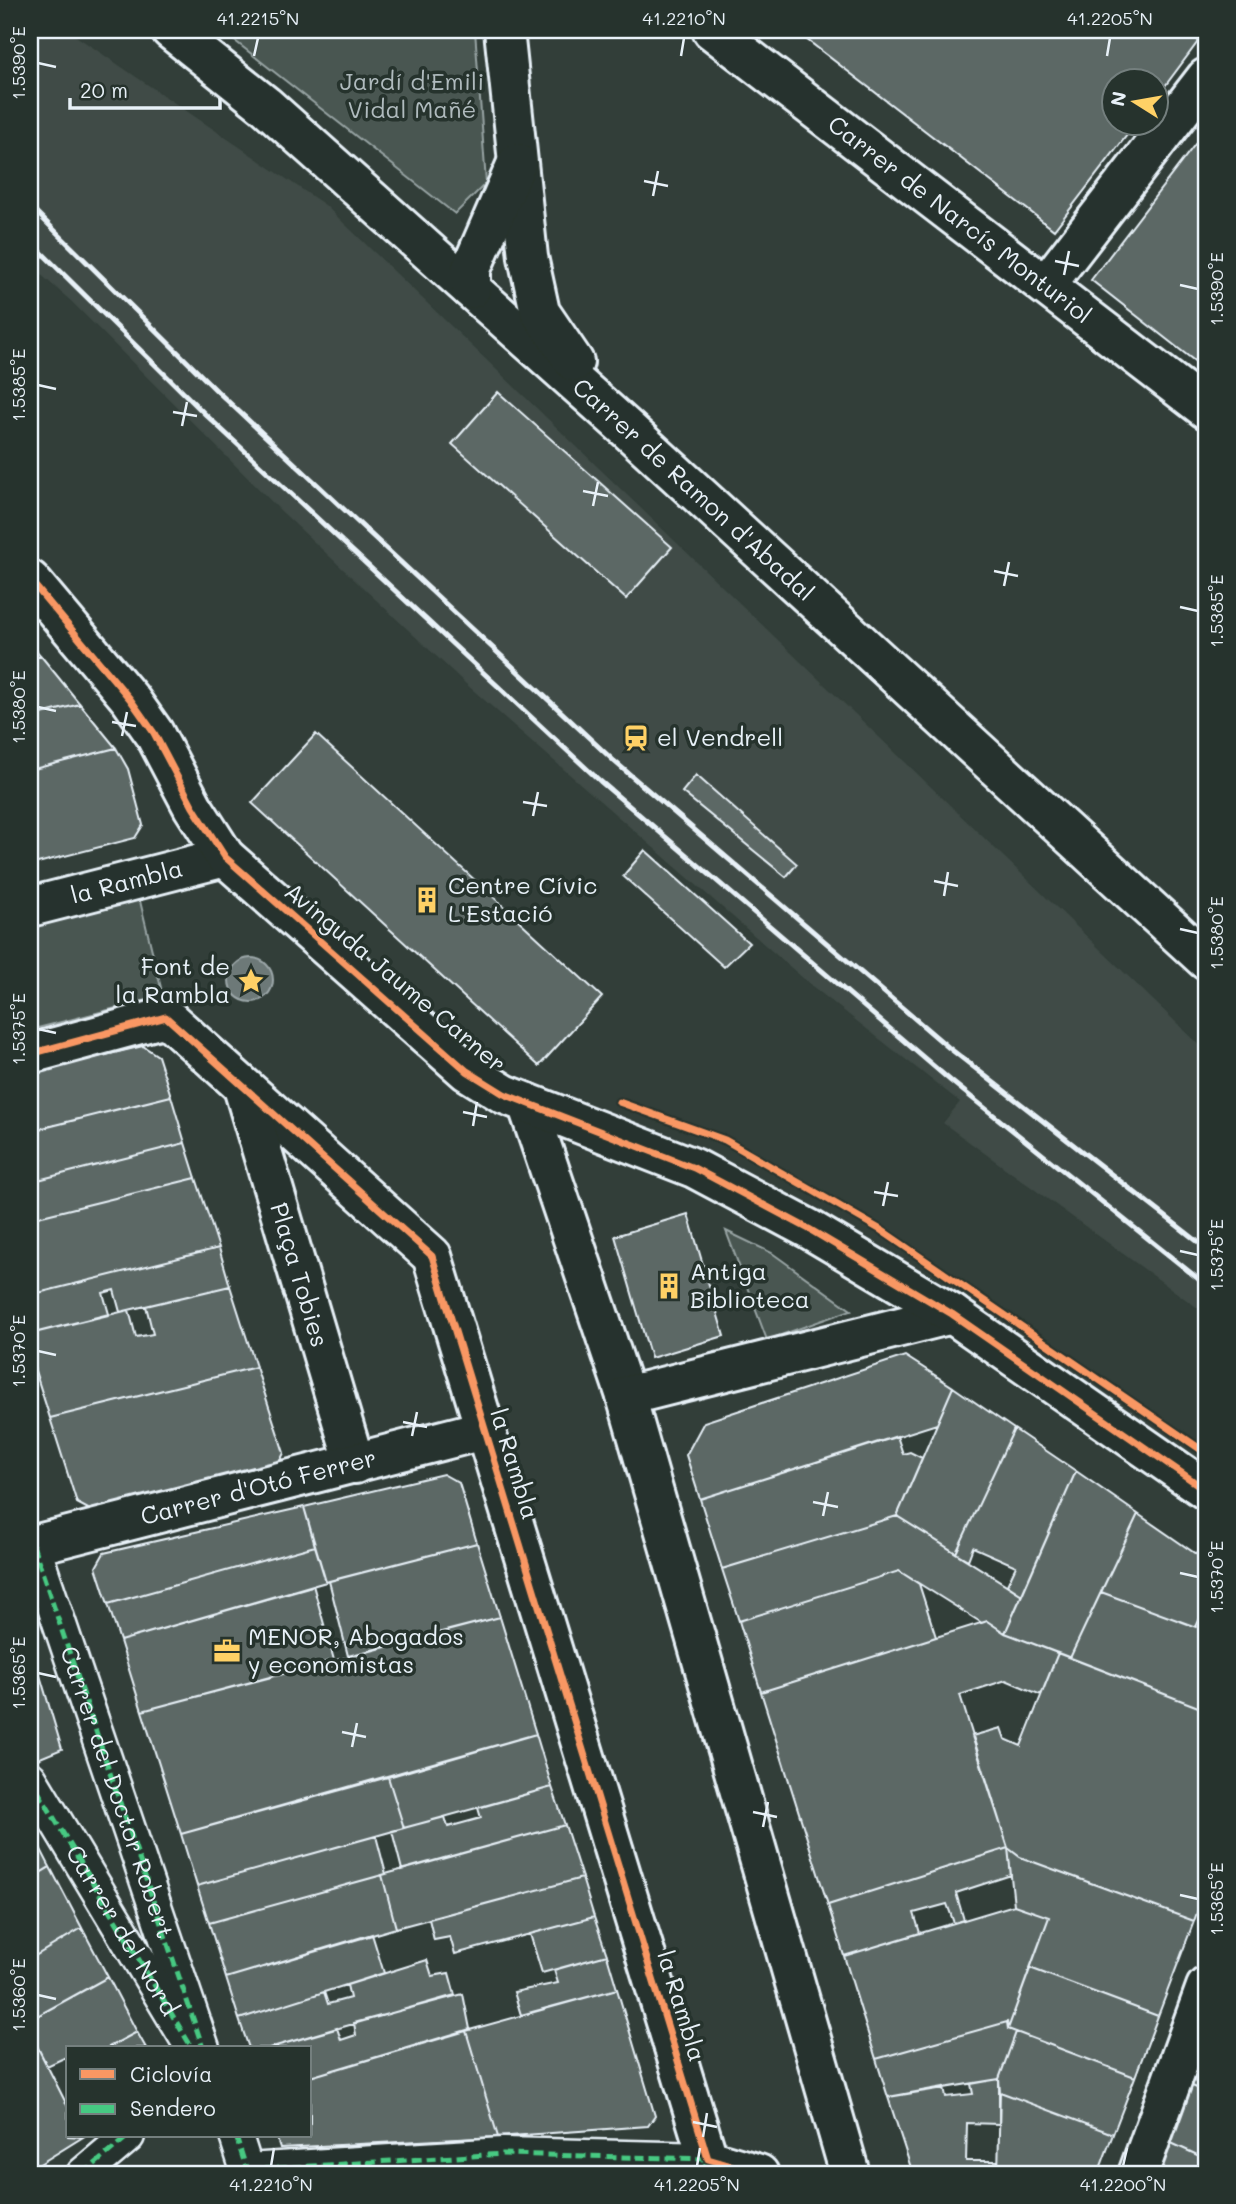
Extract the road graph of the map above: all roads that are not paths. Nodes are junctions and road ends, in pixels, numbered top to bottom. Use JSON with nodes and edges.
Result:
{"nodes":[{"id":1,"x":171,"y":30,"type":"edge"},
{"id":2,"x":504,"y":30,"type":"edge"},
{"id":3,"x":712,"y":30,"type":"edge"},
{"id":4,"x":1206,"y":78,"type":"edge"},
{"id":5,"x":517,"y":163,"type":"junction"},
{"id":6,"x":1046,"y":285,"type":"junction"},
{"id":7,"x":471,"y":289,"type":"junction"},
{"id":8,"x":1206,"y":409,"type":"edge"},
{"id":9,"x":625,"y":427,"type":"junction"},
{"id":10,"x":30,"y":580,"type":"edge"},
{"id":11,"x":225,"y":857,"type":"junction"},
{"id":12,"x":30,"y":907,"type":"edge"},
{"id":13,"x":1206,"y":960,"type":"edge"},
{"id":14,"x":30,"y":1054,"type":"edge"},
{"id":15,"x":243,"y":1087,"type":"junction"},
{"id":16,"x":527,"y":1103,"type":"junction"},
{"id":17,"x":952,"y":1314,"type":"junction"},
{"id":18,"x":626,"y":1396,"type":"junction"},
{"id":19,"x":484,"y":1430,"type":"junction"},
{"id":20,"x":355,"y":1464,"type":"junction"},
{"id":21,"x":1206,"y":1490,"type":"edge"},
{"id":22,"x":31,"y":1542,"type":"edge"},
{"id":23,"x":30,"y":1778,"type":"edge"},
{"id":24,"x":1206,"y":1987,"type":"edge"},
{"id":25,"x":191,"y":2046,"type":"edge"},
{"id":26,"x":203,"y":2046,"type":"edge"},
{"id":27,"x":126,"y":2138,"type":"edge"},
{"id":28,"x":237,"y":2138,"type":"edge"},
{"id":29,"x":705,"y":2166,"type":"edge"},
{"id":30,"x":248,"y":2172,"type":"edge"},
{"id":31,"x":83,"y":2174,"type":"edge"},
{"id":32,"x":759,"y":2174,"type":"edge"},
{"id":33,"x":850,"y":2174,"type":"edge"},
{"id":34,"x":1138,"y":2174,"type":"edge"}],
"edges":[{"from":1,"to":7,"type":"street","name":"Carrer de Ramon d'Abadal"},
{"from":2,"to":5,"type":"street"},
{"from":3,"to":6,"type":"street","name":"Carrer de Narcís Monturiol"},
{"from":4,"to":6,"type":"street"},
{"from":5,"to":7,"type":"street"},
{"from":5,"to":9,"type":"street"},
{"from":6,"to":8,"type":"street","name":"Carrer de Narcís Monturiol"},
{"from":7,"to":9,"type":"street","name":"Carrer de Ramon d'Abadal"},
{"from":9,"to":13,"type":"street","name":"Carrer de Ramon d'Abadal"},
{"from":10,"to":11,"type":"street","name":"Avinguda Jaume Carner"},
{"from":11,"to":12,"type":"street","name":"la Rambla"},
{"from":11,"to":16,"type":"street","name":"Avinguda Jaume Carner"},
{"from":14,"to":15,"type":"street","name":"la Rambla"},
{"from":15,"to":19,"type":"street","name":"la Rambla"},
{"from":15,"to":20,"type":"street","name":"Plaça Tobies"},
{"from":16,"to":17,"type":"street","name":"Avinguda Jaume Carner"},
{"from":16,"to":18,"type":"street"},
{"from":17,"to":18,"type":"street"},
{"from":17,"to":21,"type":"street","name":"Avinguda Jaume Carner"},
{"from":18,"to":33,"type":"street"},
{"from":19,"to":20,"type":"street","name":"Carrer d'Otó Ferrer"},
{"from":19,"to":29,"type":"street","name":"la Rambla"},
{"from":20,"to":22,"type":"street","name":"Carrer d'Otó Ferrer"},
{"from":22,"to":26,"type":"street","name":"Carrer del Doctor Robert"},
{"from":23,"to":25,"type":"street","name":"Carrer del Nord"},
{"from":24,"to":34,"type":"street"},
{"from":27,"to":31,"type":"street"},
{"from":28,"to":30,"type":"street"},
{"from":29,"to":30,"type":"street"},
{"from":29,"to":32,"type":"street"}]}
